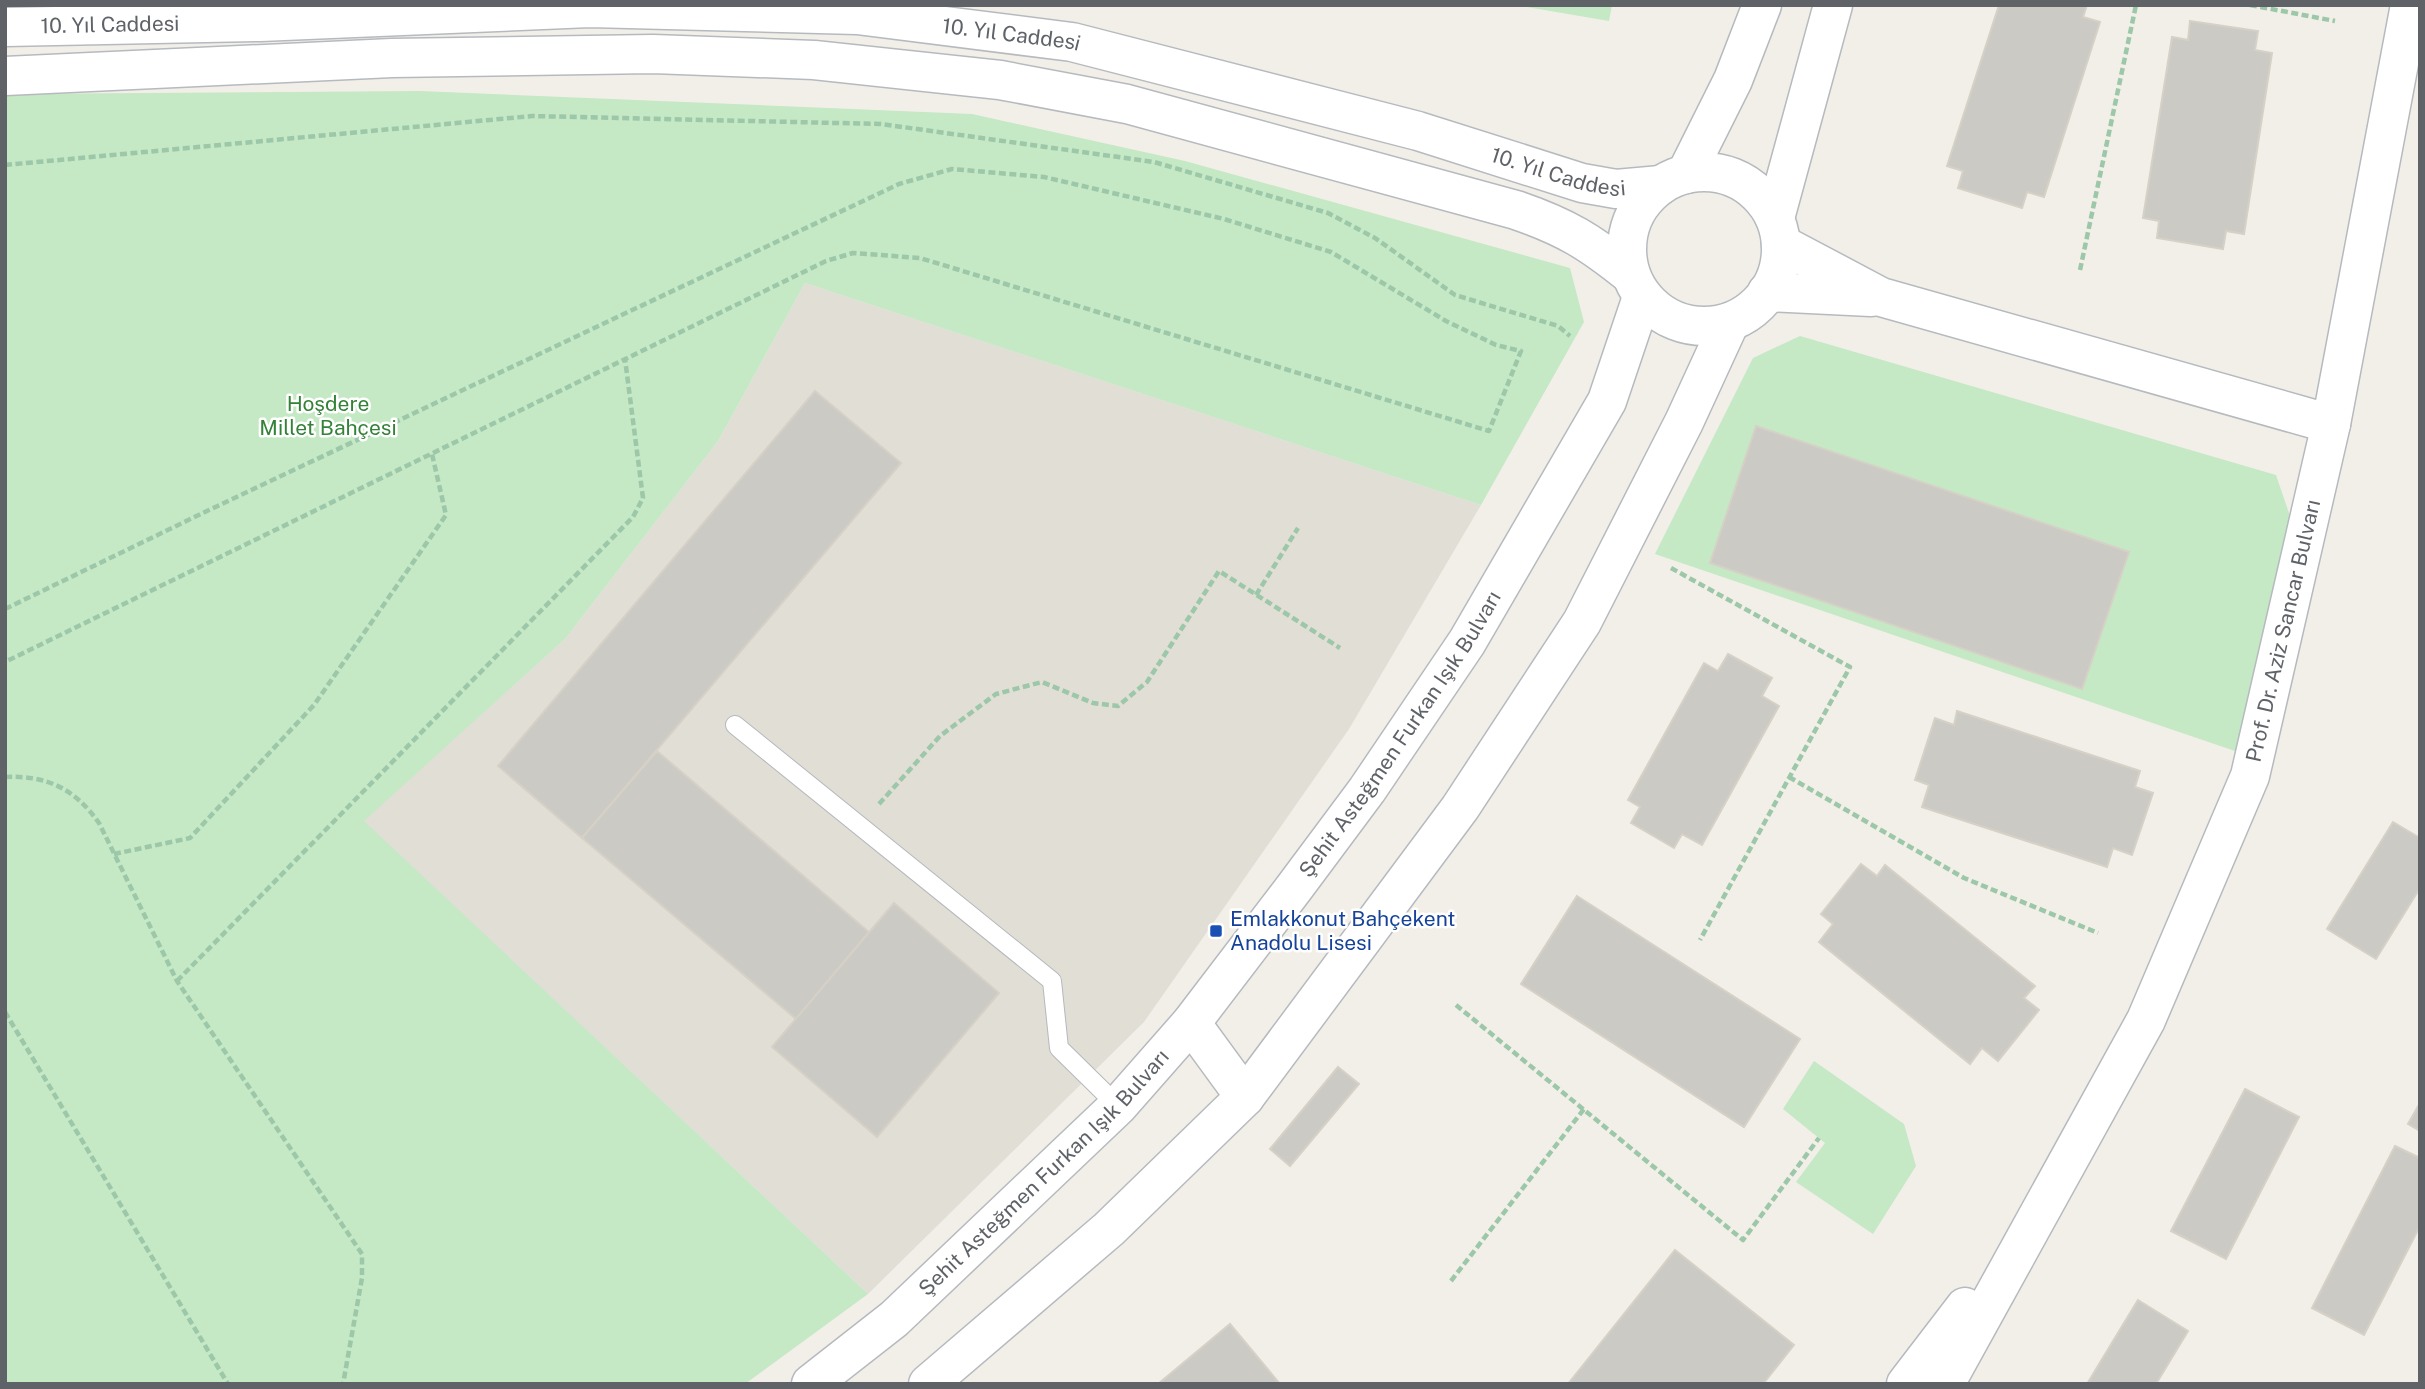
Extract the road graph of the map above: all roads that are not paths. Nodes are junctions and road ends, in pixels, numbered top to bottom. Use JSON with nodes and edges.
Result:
{"nodes":[{"id":1,"x":1762,"y":5,"type":"edge"},
{"id":2,"x":1833,"y":5,"type":"edge"},
{"id":3,"x":2410,"y":5,"type":"edge"},
{"id":4,"x":5,"y":27,"type":"edge"},
{"id":5,"x":5,"y":76,"type":"edge"},
{"id":6,"x":1673,"y":179,"type":"junction"},
{"id":7,"x":1778,"y":231,"type":"junction"},
{"id":8,"x":1637,"y":286,"type":"junction"},
{"id":9,"x":1768,"y":292,"type":"junction"},
{"id":10,"x":1881,"y":297,"type":"junction"},
{"id":11,"x":1730,"y":322,"type":"junction"},
{"id":12,"x":2331,"y":424,"type":"junction"},
{"id":13,"x":734,"y":725,"type":"dead end"},
{"id":14,"x":1191,"y":1023,"type":"junction"},
{"id":15,"x":1245,"y":1097,"type":"junction"},
{"id":16,"x":1118,"y":1107,"type":"junction"},
{"id":17,"x":2035,"y":1217,"type":"junction"},
{"id":18,"x":811,"y":1384,"type":"edge"},
{"id":19,"x":928,"y":1384,"type":"edge"},
{"id":20,"x":1906,"y":1384,"type":"edge"},
{"id":21,"x":1945,"y":1384,"type":"edge"}],
"edges":[{"from":1,"to":6,"type":"street"},
{"from":2,"to":7,"type":"street"},
{"from":3,"to":12,"type":"street","name":"Prof. Dr. Aziz Sancar Bulvarı"},
{"from":4,"to":6,"type":"street","name":"10. Yıl Caddesi"},
{"from":5,"to":8,"type":"street","name":"10. Yıl Caddesi"},
{"from":6,"to":7,"type":"street"},
{"from":6,"to":8,"type":"street"},
{"from":7,"to":9,"type":"street"},
{"from":7,"to":10,"type":"street"},
{"from":8,"to":11,"type":"street"},
{"from":8,"to":14,"type":"street","name":"Şehit Asteğmen Furkan Işık Bulvarı"},
{"from":9,"to":10,"type":"street"},
{"from":9,"to":11,"type":"street"},
{"from":10,"to":12,"type":"street"},
{"from":11,"to":15,"type":"street"},
{"from":12,"to":17,"type":"street","name":"Prof. Dr. Aziz Sancar Bulvarı"},
{"from":13,"to":16,"type":"lane"},
{"from":14,"to":15,"type":"street"},
{"from":14,"to":16,"type":"street","name":"Şehit Asteğmen Furkan Işık Bulvarı"},
{"from":15,"to":19,"type":"street"},
{"from":16,"to":18,"type":"street","name":"Şehit Asteğmen Furkan Işık Bulvarı"},
{"from":17,"to":20,"type":"street","name":"Prof. Dr. Aziz Sancar Bulvarı"},
{"from":17,"to":21,"type":"street","name":"Prof. Dr. Aziz Sancar Bulvarı"}]}
